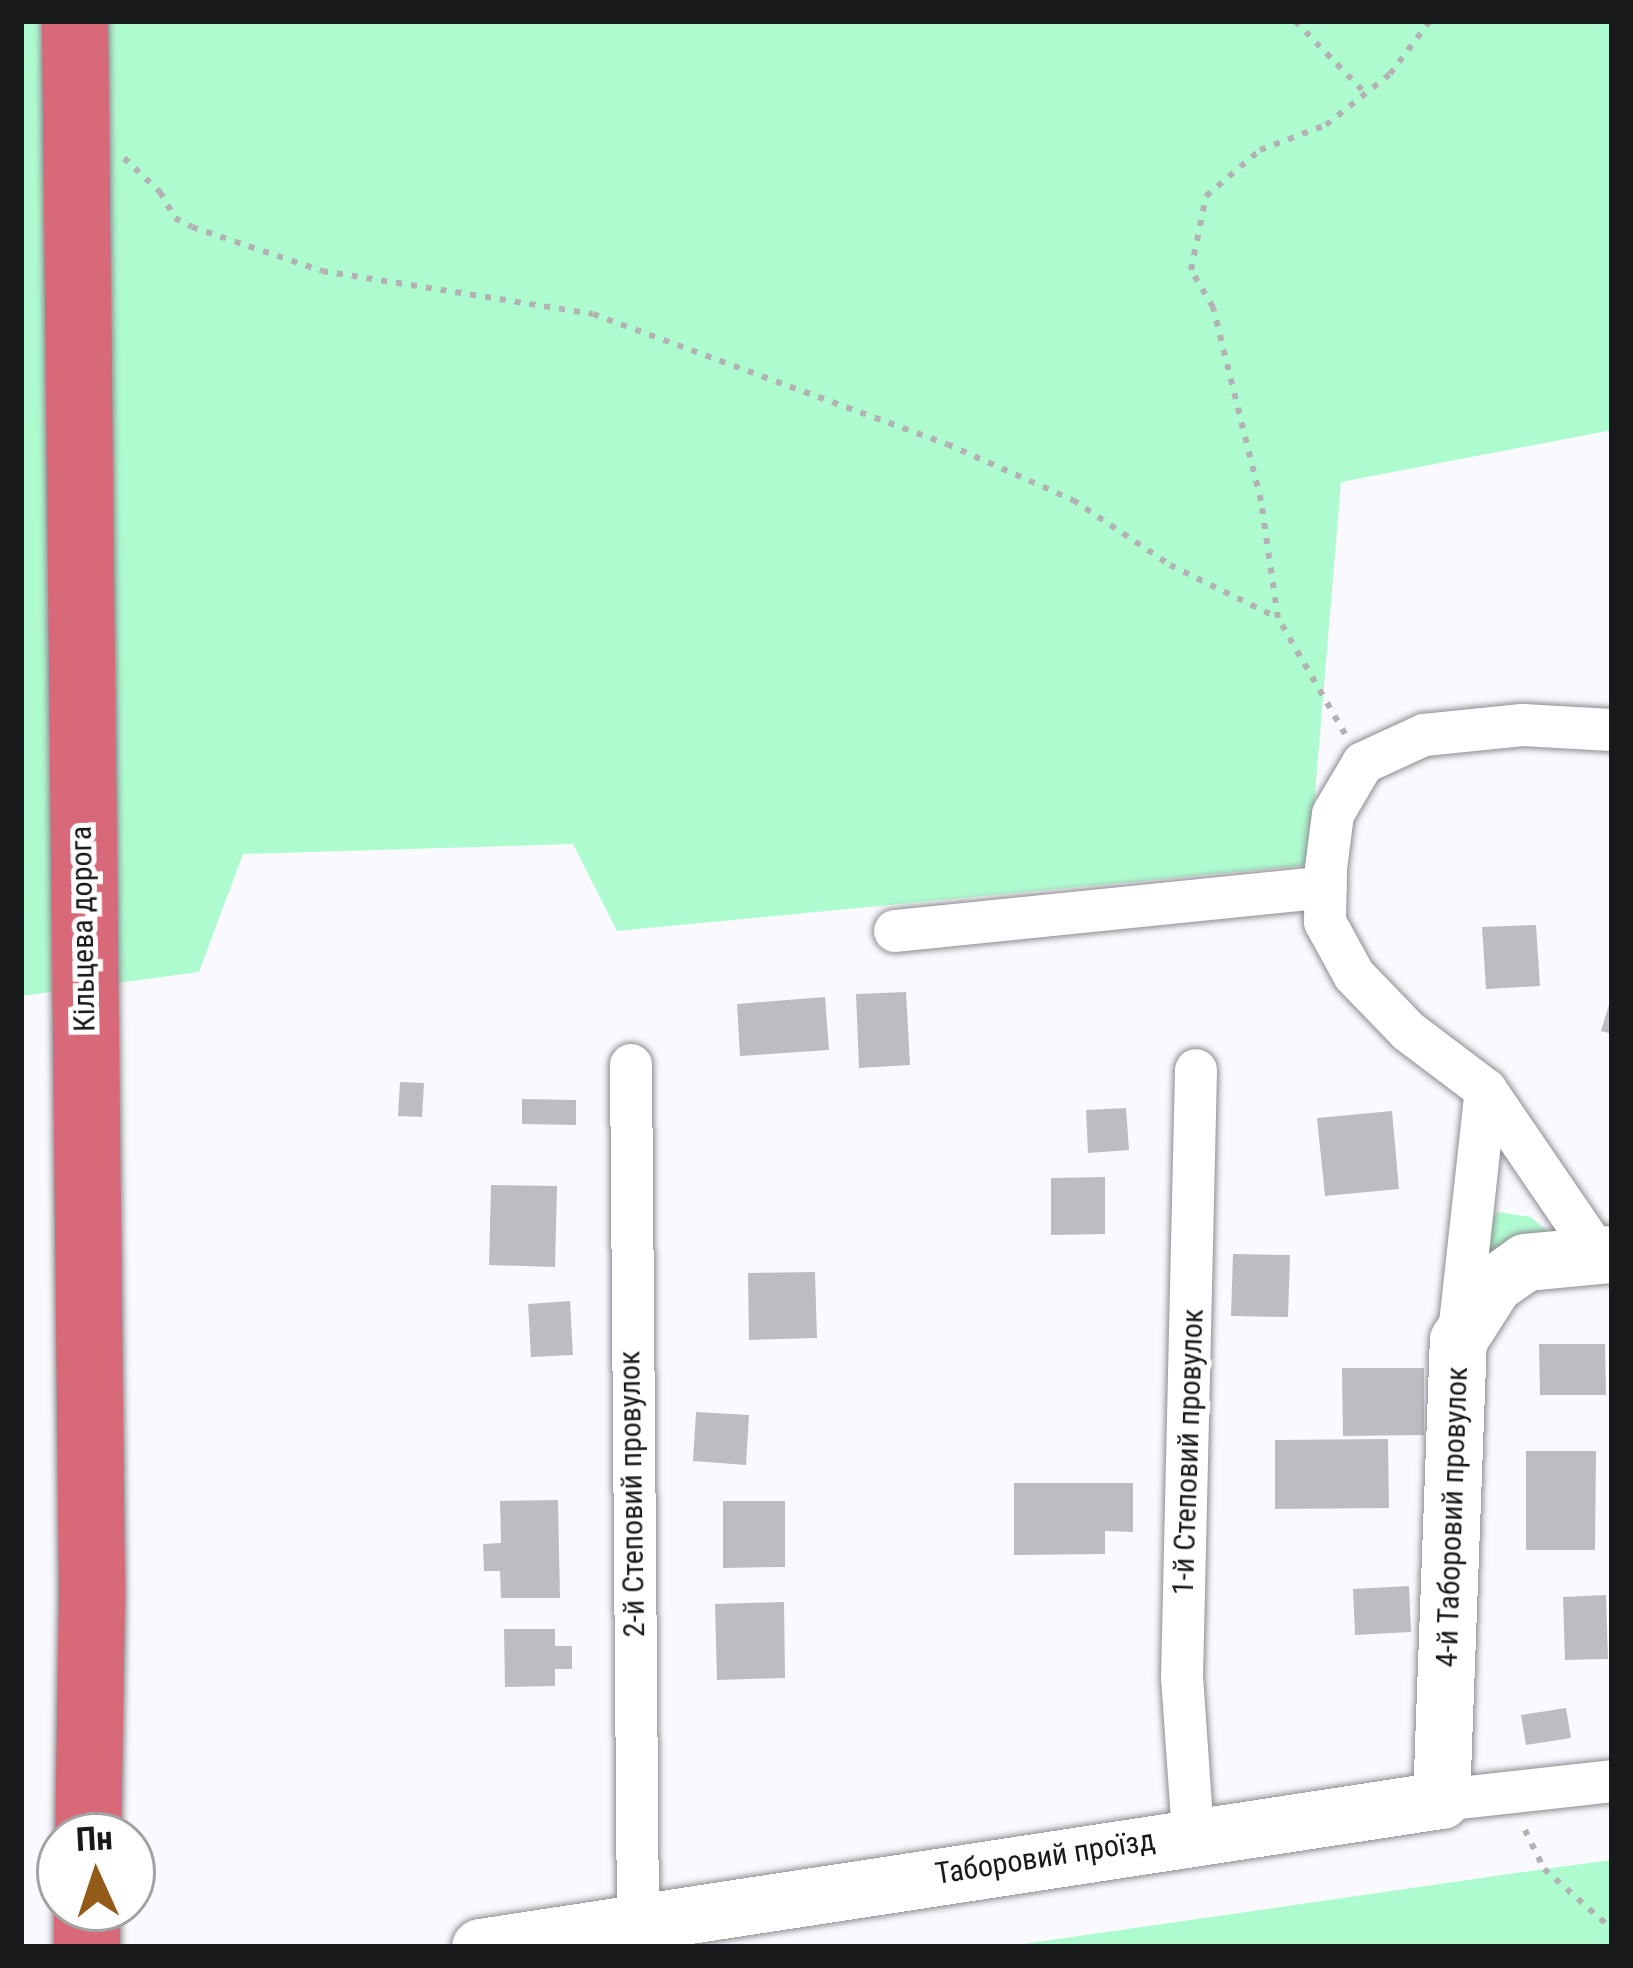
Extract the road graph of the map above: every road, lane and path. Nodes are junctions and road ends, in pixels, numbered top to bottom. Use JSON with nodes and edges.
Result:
{"nodes":[{"id":1,"x":74,"y":21,"type":"edge"},
{"id":2,"x":1295,"y":21,"type":"edge"},
{"id":3,"x":1430,"y":21,"type":"edge"},
{"id":4,"x":1365,"y":93,"type":"junction"},
{"id":5,"x":160,"y":192,"type":"dead end"},
{"id":6,"x":1278,"y":618,"type":"junction"},
{"id":7,"x":1612,"y":730,"type":"edge"},
{"id":8,"x":1363,"y":764,"type":"junction"},
{"id":9,"x":1326,"y":887,"type":"junction"},
{"id":10,"x":896,"y":931,"type":"dead end"},
{"id":11,"x":632,"y":1065,"type":"dead end"},
{"id":12,"x":1196,"y":1070,"type":"dead end"},
{"id":13,"x":1486,"y":1090,"type":"junction"},
{"id":14,"x":1605,"y":1254,"type":"edge"},
{"id":15,"x":1458,"y":1340,"type":"junction"},
{"id":16,"x":1612,"y":1781,"type":"edge"},
{"id":17,"x":1508,"y":1794,"type":"junction"},
{"id":18,"x":1441,"y":1800,"type":"junction"},
{"id":19,"x":88,"y":1812,"type":"edge"},
{"id":20,"x":1193,"y":1834,"type":"junction"},
{"id":21,"x":638,"y":1922,"type":"junction"},
{"id":22,"x":1612,"y":1929,"type":"edge"},
{"id":23,"x":480,"y":1947,"type":"edge"}],
"edges":[{"from":1,"to":19,"type":"highway","name":"Кільцева дорога"},
{"from":2,"to":4,"type":"path"},
{"from":3,"to":4,"type":"path"},
{"from":4,"to":6,"type":"path"},
{"from":5,"to":6,"type":"path"},
{"from":6,"to":8,"type":"path"},
{"from":7,"to":8,"type":"street"},
{"from":8,"to":9,"type":"street"},
{"from":9,"to":10,"type":"street"},
{"from":9,"to":13,"type":"street"},
{"from":11,"to":21,"type":"street","name":"2-й Степовий провулок"},
{"from":12,"to":20,"type":"street","name":"1-й Степовий провулок"},
{"from":13,"to":14,"type":"street"},
{"from":13,"to":15,"type":"street"},
{"from":14,"to":15,"type":"street","name":"4-й Таборовий провулок"},
{"from":15,"to":18,"type":"street","name":"4-й Таборовий провулок"},
{"from":16,"to":17,"type":"street","name":"Таборовий проїзд"},
{"from":17,"to":18,"type":"street","name":"Таборовий проїзд"},
{"from":17,"to":22,"type":"path"},
{"from":18,"to":20,"type":"street","name":"Таборовий проїзд"},
{"from":20,"to":21,"type":"street","name":"Таборовий проїзд"},
{"from":21,"to":23,"type":"street","name":"Таборовий проїзд"}]}
